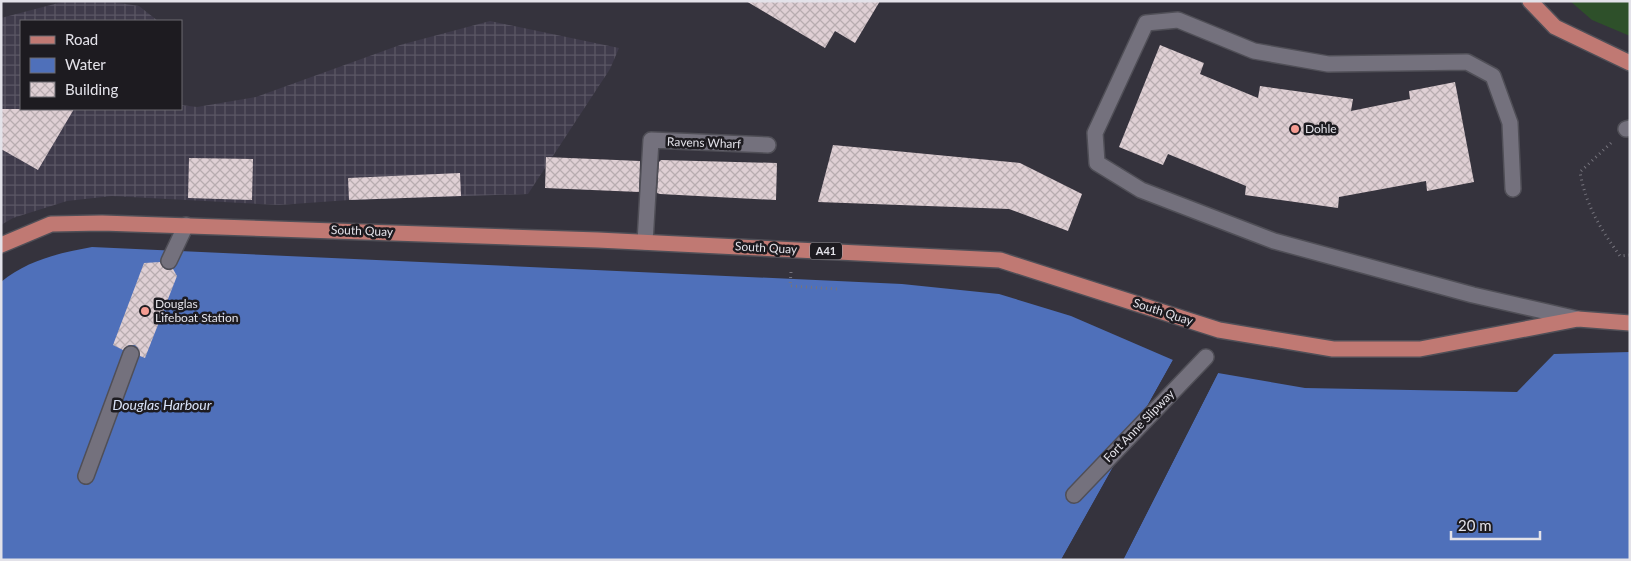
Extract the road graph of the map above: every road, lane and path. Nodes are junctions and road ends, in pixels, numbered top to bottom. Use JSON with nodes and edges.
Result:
{"nodes":[{"id":1,"x":1530,"y":1,"type":"edge"},
{"id":2,"x":1630,"y":63,"type":"edge"},
{"id":3,"x":1628,"y":128,"type":"edge"},
{"id":4,"x":768,"y":145,"type":"dead end"},
{"id":5,"x":1512,"y":189,"type":"dead end"},
{"id":6,"x":186,"y":225,"type":"junction"},
{"id":7,"x":645,"y":242,"type":"junction"},
{"id":8,"x":4,"y":245,"type":"edge"},
{"id":9,"x":1630,"y":255,"type":"edge"},
{"id":10,"x":172,"y":256,"type":"dead end"},
{"id":11,"x":791,"y":279,"type":"dead end"},
{"id":12,"x":838,"y":289,"type":"dead end"},
{"id":13,"x":1578,"y":319,"type":"junction"},
{"id":14,"x":1630,"y":323,"type":"edge"},
{"id":15,"x":131,"y":354,"type":"dead end"},
{"id":16,"x":1206,"y":357,"type":"dead end"},
{"id":17,"x":86,"y":476,"type":"dead end"},
{"id":18,"x":1074,"y":495,"type":"dead end"}],
"edges":[{"from":1,"to":2,"type":"main road"},
{"from":3,"to":9,"type":"path"},
{"from":4,"to":7,"type":"lane","name":"Ravens Wharf"},
{"from":5,"to":13,"type":"lane"},
{"from":6,"to":7,"type":"main road","name":"South Quay","number":"A41"},
{"from":6,"to":8,"type":"main road","name":"South Quay","number":"A41"},
{"from":6,"to":10,"type":"lane"},
{"from":7,"to":13,"type":"main road","name":"South Quay","number":"A41"},
{"from":11,"to":12,"type":"path"},
{"from":13,"to":14,"type":"main road","name":"South Quay","number":"A41"},
{"from":15,"to":17,"type":"lane"},
{"from":16,"to":18,"type":"lane","name":"Fort Anne Slipway"}]}
